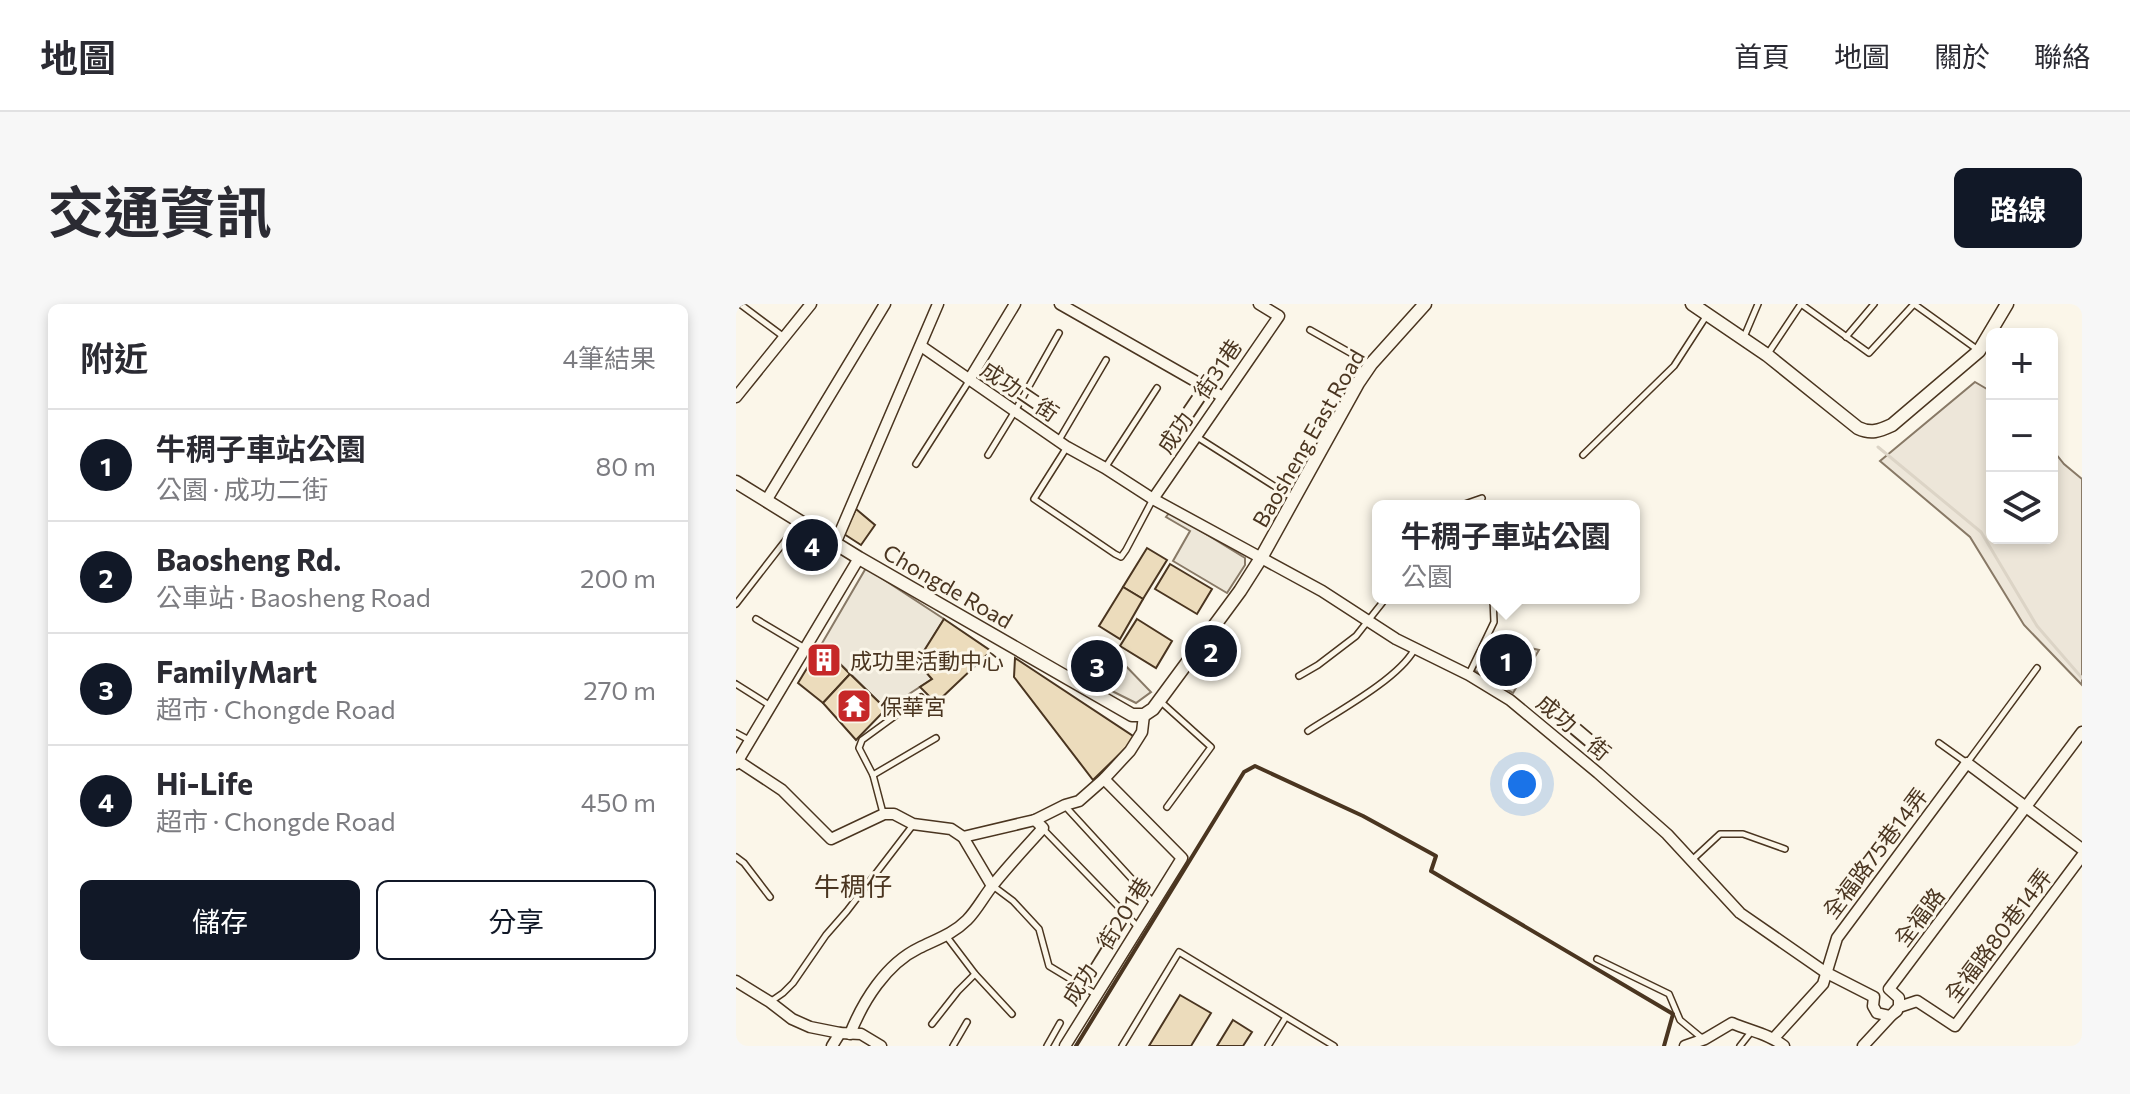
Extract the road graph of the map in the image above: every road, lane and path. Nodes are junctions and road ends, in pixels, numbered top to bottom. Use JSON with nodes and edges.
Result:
{"nodes":[{"id":1,"x":740,"y":304,"type":"edge"},
{"id":2,"x":811,"y":304,"type":"edge"},
{"id":3,"x":885,"y":304,"type":"edge"},
{"id":4,"x":938,"y":304,"type":"edge"},
{"id":5,"x":1015,"y":304,"type":"edge"},
{"id":6,"x":1060,"y":304,"type":"edge"},
{"id":7,"x":1259,"y":304,"type":"edge"},
{"id":8,"x":1425,"y":304,"type":"edge"},
{"id":9,"x":1692,"y":304,"type":"edge"},
{"id":10,"x":1758,"y":304,"type":"edge"},
{"id":11,"x":1801,"y":304,"type":"edge"},
{"id":12,"x":1874,"y":304,"type":"edge"},
{"id":13,"x":1914,"y":304,"type":"edge"},
{"id":14,"x":2007,"y":304,"type":"edge"},
{"id":15,"x":1708,"y":315,"type":"junction"},
{"id":16,"x":1310,"y":330,"type":"dead end"},
{"id":17,"x":1059,"y":333,"type":"dead end"},
{"id":18,"x":1846,"y":337,"type":"junction"},
{"id":19,"x":785,"y":338,"type":"junction"},
{"id":20,"x":1743,"y":338,"type":"junction"},
{"id":21,"x":921,"y":346,"type":"junction"},
{"id":22,"x":1979,"y":351,"type":"junction"},
{"id":23,"x":1767,"y":355,"type":"junction"},
{"id":24,"x":1106,"y":360,"type":"dead end"},
{"id":25,"x":1371,"y":364,"type":"junction"},
{"id":26,"x":969,"y":380,"type":"junction"},
{"id":27,"x":1157,"y":388,"type":"dead end"},
{"id":28,"x":736,"y":397,"type":"edge"},
{"id":29,"x":1223,"y":397,"type":"junction"},
{"id":30,"x":1015,"y":411,"type":"junction"},
{"id":31,"x":1196,"y":436,"type":"junction"},
{"id":32,"x":1062,"y":444,"type":"junction"},
{"id":33,"x":988,"y":455,"type":"dead end"},
{"id":34,"x":1583,"y":455,"type":"dead end"},
{"id":35,"x":916,"y":464,"type":"dead end"},
{"id":36,"x":1105,"y":468,"type":"junction"},
{"id":37,"x":736,"y":482,"type":"edge"},
{"id":38,"x":1294,"y":498,"type":"junction"},
{"id":39,"x":1482,"y":498,"type":"dead end"},
{"id":40,"x":1153,"y":499,"type":"junction"},
{"id":41,"x":1476,"y":500,"type":"edge"},
{"id":42,"x":766,"y":501,"type":"junction"},
{"id":43,"x":800,"y":522,"type":"junction"},
{"id":44,"x":835,"y":544,"type":"junction"},
{"id":45,"x":859,"y":558,"type":"junction"},
{"id":46,"x":1261,"y":558,"type":"junction"},
{"id":47,"x":736,"y":604,"type":"edge"},
{"id":48,"x":1381,"y":604,"type":"edge"},
{"id":49,"x":1493,"y":604,"type":"edge"},
{"id":50,"x":756,"y":619,"type":"dead end"},
{"id":51,"x":1368,"y":621,"type":"junction"},
{"id":52,"x":805,"y":648,"type":"junction"},
{"id":53,"x":1415,"y":648,"type":"junction"},
{"id":54,"x":2037,"y":668,"type":"dead end"},
{"id":55,"x":1469,"y":675,"type":"junction"},
{"id":56,"x":1299,"y":676,"type":"dead end"},
{"id":57,"x":736,"y":684,"type":"edge"},
{"id":58,"x":921,"y":697,"type":"dead end"},
{"id":59,"x":1159,"y":700,"type":"junction"},
{"id":60,"x":770,"y":705,"type":"junction"},
{"id":61,"x":1144,"y":715,"type":"junction"},
{"id":62,"x":1308,"y":731,"type":"dead end"},
{"id":63,"x":2082,"y":732,"type":"edge"},
{"id":64,"x":736,"y":733,"type":"edge"},
{"id":65,"x":936,"y":738,"type":"dead end"},
{"id":66,"x":750,"y":741,"type":"junction"},
{"id":67,"x":1939,"y":743,"type":"dead end"},
{"id":68,"x":737,"y":762,"type":"edge"},
{"id":69,"x":1967,"y":763,"type":"junction"},
{"id":70,"x":873,"y":775,"type":"junction"},
{"id":71,"x":1104,"y":779,"type":"junction"},
{"id":72,"x":1065,"y":805,"type":"junction"},
{"id":73,"x":1167,"y":807,"type":"dead end"},
{"id":74,"x":2025,"y":807,"type":"junction"},
{"id":75,"x":884,"y":814,"type":"junction"},
{"id":76,"x":913,"y":824,"type":"junction"},
{"id":77,"x":1039,"y":824,"type":"junction"},
{"id":78,"x":963,"y":837,"type":"junction"},
{"id":79,"x":1785,"y":849,"type":"dead end"},
{"id":80,"x":2082,"y":849,"type":"edge"},
{"id":81,"x":2082,"y":856,"type":"edge"},
{"id":82,"x":736,"y":857,"type":"edge"},
{"id":83,"x":1691,"y":860,"type":"junction"},
{"id":84,"x":992,"y":886,"type":"junction"},
{"id":85,"x":770,"y":897,"type":"dead end"},
{"id":86,"x":1154,"y":902,"type":"junction"},
{"id":87,"x":1139,"y":928,"type":"junction"},
{"id":88,"x":947,"y":937,"type":"junction"},
{"id":89,"x":1597,"y":959,"type":"dead end"},
{"id":90,"x":1825,"y":972,"type":"junction"},
{"id":91,"x":975,"y":974,"type":"junction"},
{"id":92,"x":736,"y":981,"type":"edge"},
{"id":93,"x":1889,"y":989,"type":"junction"},
{"id":94,"x":1097,"y":995,"type":"junction"},
{"id":95,"x":1874,"y":997,"type":"junction"},
{"id":96,"x":770,"y":1002,"type":"junction"},
{"id":97,"x":1898,"y":1009,"type":"junction"},
{"id":98,"x":1012,"y":1014,"type":"dead end"},
{"id":99,"x":1286,"y":1017,"type":"junction"},
{"id":100,"x":967,"y":1022,"type":"dead end"},
{"id":101,"x":1060,"y":1023,"type":"dead end"},
{"id":102,"x":932,"y":1024,"type":"dead end"},
{"id":103,"x":1751,"y":1032,"type":"junction"},
{"id":104,"x":845,"y":1033,"type":"junction"},
{"id":105,"x":1774,"y":1038,"type":"junction"},
{"id":106,"x":1704,"y":1039,"type":"junction"},
{"id":107,"x":832,"y":1046,"type":"edge"},
{"id":108,"x":881,"y":1046,"type":"edge"},
{"id":109,"x":953,"y":1046,"type":"edge"},
{"id":110,"x":1047,"y":1046,"type":"edge"},
{"id":111,"x":1065,"y":1046,"type":"edge"},
{"id":112,"x":1122,"y":1046,"type":"edge"},
{"id":113,"x":1268,"y":1046,"type":"edge"},
{"id":114,"x":1334,"y":1046,"type":"edge"},
{"id":115,"x":1685,"y":1046,"type":"edge"},
{"id":116,"x":1740,"y":1046,"type":"edge"},
{"id":117,"x":1784,"y":1046,"type":"edge"},
{"id":118,"x":1863,"y":1046,"type":"edge"}],
"edges":[{"from":1,"to":19,"type":"lane"},
{"from":2,"to":19,"type":"street"},
{"from":3,"to":42,"type":"street"},
{"from":4,"to":21,"type":"street"},
{"from":5,"to":26,"type":"street"},
{"from":6,"to":29,"type":"street"},
{"from":7,"to":29,"type":"street","name":"成功二街31巷"},
{"from":8,"to":25,"type":"street","name":"Baosheng East Road"},
{"from":9,"to":15,"type":"street"},
{"from":10,"to":20,"type":"lane"},
{"from":11,"to":18,"type":"lane"},
{"from":11,"to":23,"type":"lane"},
{"from":12,"to":18,"type":"lane"},
{"from":13,"to":18,"type":"lane"},
{"from":13,"to":22,"type":"lane"},
{"from":14,"to":22,"type":"street"},
{"from":15,"to":20,"type":"street"},
{"from":15,"to":34,"type":"lane"},
{"from":16,"to":25,"type":"lane"},
{"from":17,"to":30,"type":"lane"},
{"from":19,"to":28,"type":"street"},
{"from":20,"to":23,"type":"street"},
{"from":21,"to":26,"type":"street","name":"成功二街"},
{"from":21,"to":44,"type":"street"},
{"from":22,"to":23,"type":"street"},
{"from":24,"to":32,"type":"lane"},
{"from":25,"to":38,"type":"street","name":"Baosheng East Road"},
{"from":26,"to":30,"type":"street","name":"成功二街"},
{"from":26,"to":35,"type":"lane"},
{"from":27,"to":36,"type":"lane"},
{"from":29,"to":31,"type":"street","name":"成功二街31巷"},
{"from":30,"to":32,"type":"street","name":"成功二街"},
{"from":30,"to":33,"type":"lane"},
{"from":31,"to":38,"type":"lane"},
{"from":31,"to":40,"type":"street","name":"成功二街31巷"},
{"from":32,"to":36,"type":"street","name":"成功二街"},
{"from":32,"to":40,"type":"lane"},
{"from":36,"to":40,"type":"street","name":"成功二街"},
{"from":37,"to":42,"type":"street","name":"Chongde Road"},
{"from":38,"to":46,"type":"street","name":"Baosheng East Road"},
{"from":39,"to":41,"type":"lane"},
{"from":40,"to":46,"type":"street","name":"成功二街"},
{"from":42,"to":43,"type":"street","name":"Chongde Road"},
{"from":43,"to":44,"type":"street","name":"Chongde Road"},
{"from":43,"to":47,"type":"lane"},
{"from":44,"to":45,"type":"street","name":"Chongde Road"},
{"from":45,"to":52,"type":"street"},
{"from":45,"to":61,"type":"street","name":"Chongde Road"},
{"from":46,"to":51,"type":"street","name":"成功二街"},
{"from":46,"to":59,"type":"street","name":"Baosheng East Road"},
{"from":48,"to":51,"type":"lane"},
{"from":49,"to":55,"type":"lane"},
{"from":50,"to":52,"type":"lane"},
{"from":51,"to":53,"type":"street","name":"成功二街"},
{"from":51,"to":56,"type":"lane"},
{"from":52,"to":60,"type":"street"},
{"from":53,"to":55,"type":"street","name":"成功二街"},
{"from":53,"to":62,"type":"lane"},
{"from":54,"to":69,"type":"lane"},
{"from":55,"to":83,"type":"street","name":"成功二街"},
{"from":57,"to":60,"type":"lane"},
{"from":58,"to":70,"type":"lane"},
{"from":59,"to":61,"type":"street","name":"Baosheng East Road"},
{"from":59,"to":73,"type":"lane"},
{"from":60,"to":66,"type":"street"},
{"from":61,"to":71,"type":"street"},
{"from":63,"to":74,"type":"street","name":"全福路"},
{"from":64,"to":66,"type":"lane"},
{"from":65,"to":70,"type":"lane"},
{"from":66,"to":68,"type":"street"},
{"from":67,"to":69,"type":"lane"},
{"from":68,"to":75,"type":"street"},
{"from":69,"to":74,"type":"street"},
{"from":69,"to":90,"type":"street","name":"全福路75巷14弄"},
{"from":70,"to":75,"type":"lane"},
{"from":71,"to":72,"type":"street"},
{"from":71,"to":86,"type":"street","name":"成功一街201巷"},
{"from":72,"to":77,"type":"street"},
{"from":72,"to":86,"type":"lane"},
{"from":74,"to":80,"type":"street"},
{"from":74,"to":93,"type":"street","name":"全福路"},
{"from":75,"to":76,"type":"street"},
{"from":76,"to":78,"type":"street"},
{"from":76,"to":96,"type":"lane"},
{"from":77,"to":78,"type":"street"},
{"from":77,"to":84,"type":"street"},
{"from":77,"to":87,"type":"lane"},
{"from":78,"to":84,"type":"street"},
{"from":79,"to":83,"type":"lane"},
{"from":81,"to":97,"type":"street","name":"全福路80巷14弄"},
{"from":82,"to":85,"type":"lane"},
{"from":83,"to":90,"type":"street","name":"成功二街"},
{"from":84,"to":88,"type":"street"},
{"from":84,"to":94,"type":"lane"},
{"from":86,"to":87,"type":"street","name":"成功一街201巷"},
{"from":87,"to":94,"type":"street","name":"成功一街201巷"},
{"from":88,"to":91,"type":"lane"},
{"from":88,"to":104,"type":"street"},
{"from":89,"to":106,"type":"lane"},
{"from":90,"to":95,"type":"street","name":"成功二街"},
{"from":90,"to":105,"type":"street","name":"全福路75巷14弄"},
{"from":91,"to":98,"type":"lane"},
{"from":91,"to":102,"type":"lane"},
{"from":92,"to":96,"type":"street"},
{"from":93,"to":95,"type":"street"},
{"from":93,"to":97,"type":"street"},
{"from":94,"to":111,"type":"street","name":"成功一街201巷"},
{"from":95,"to":97,"type":"street"},
{"from":96,"to":104,"type":"street"},
{"from":97,"to":118,"type":"street"},
{"from":99,"to":112,"type":"lane"},
{"from":99,"to":113,"type":"lane"},
{"from":99,"to":114,"type":"lane"},
{"from":100,"to":109,"type":"lane"},
{"from":101,"to":110,"type":"lane"},
{"from":103,"to":105,"type":"street"},
{"from":103,"to":106,"type":"street"},
{"from":103,"to":116,"type":"lane"},
{"from":104,"to":107,"type":"street"},
{"from":104,"to":108,"type":"street"},
{"from":105,"to":117,"type":"street"},
{"from":106,"to":115,"type":"street"}]}
